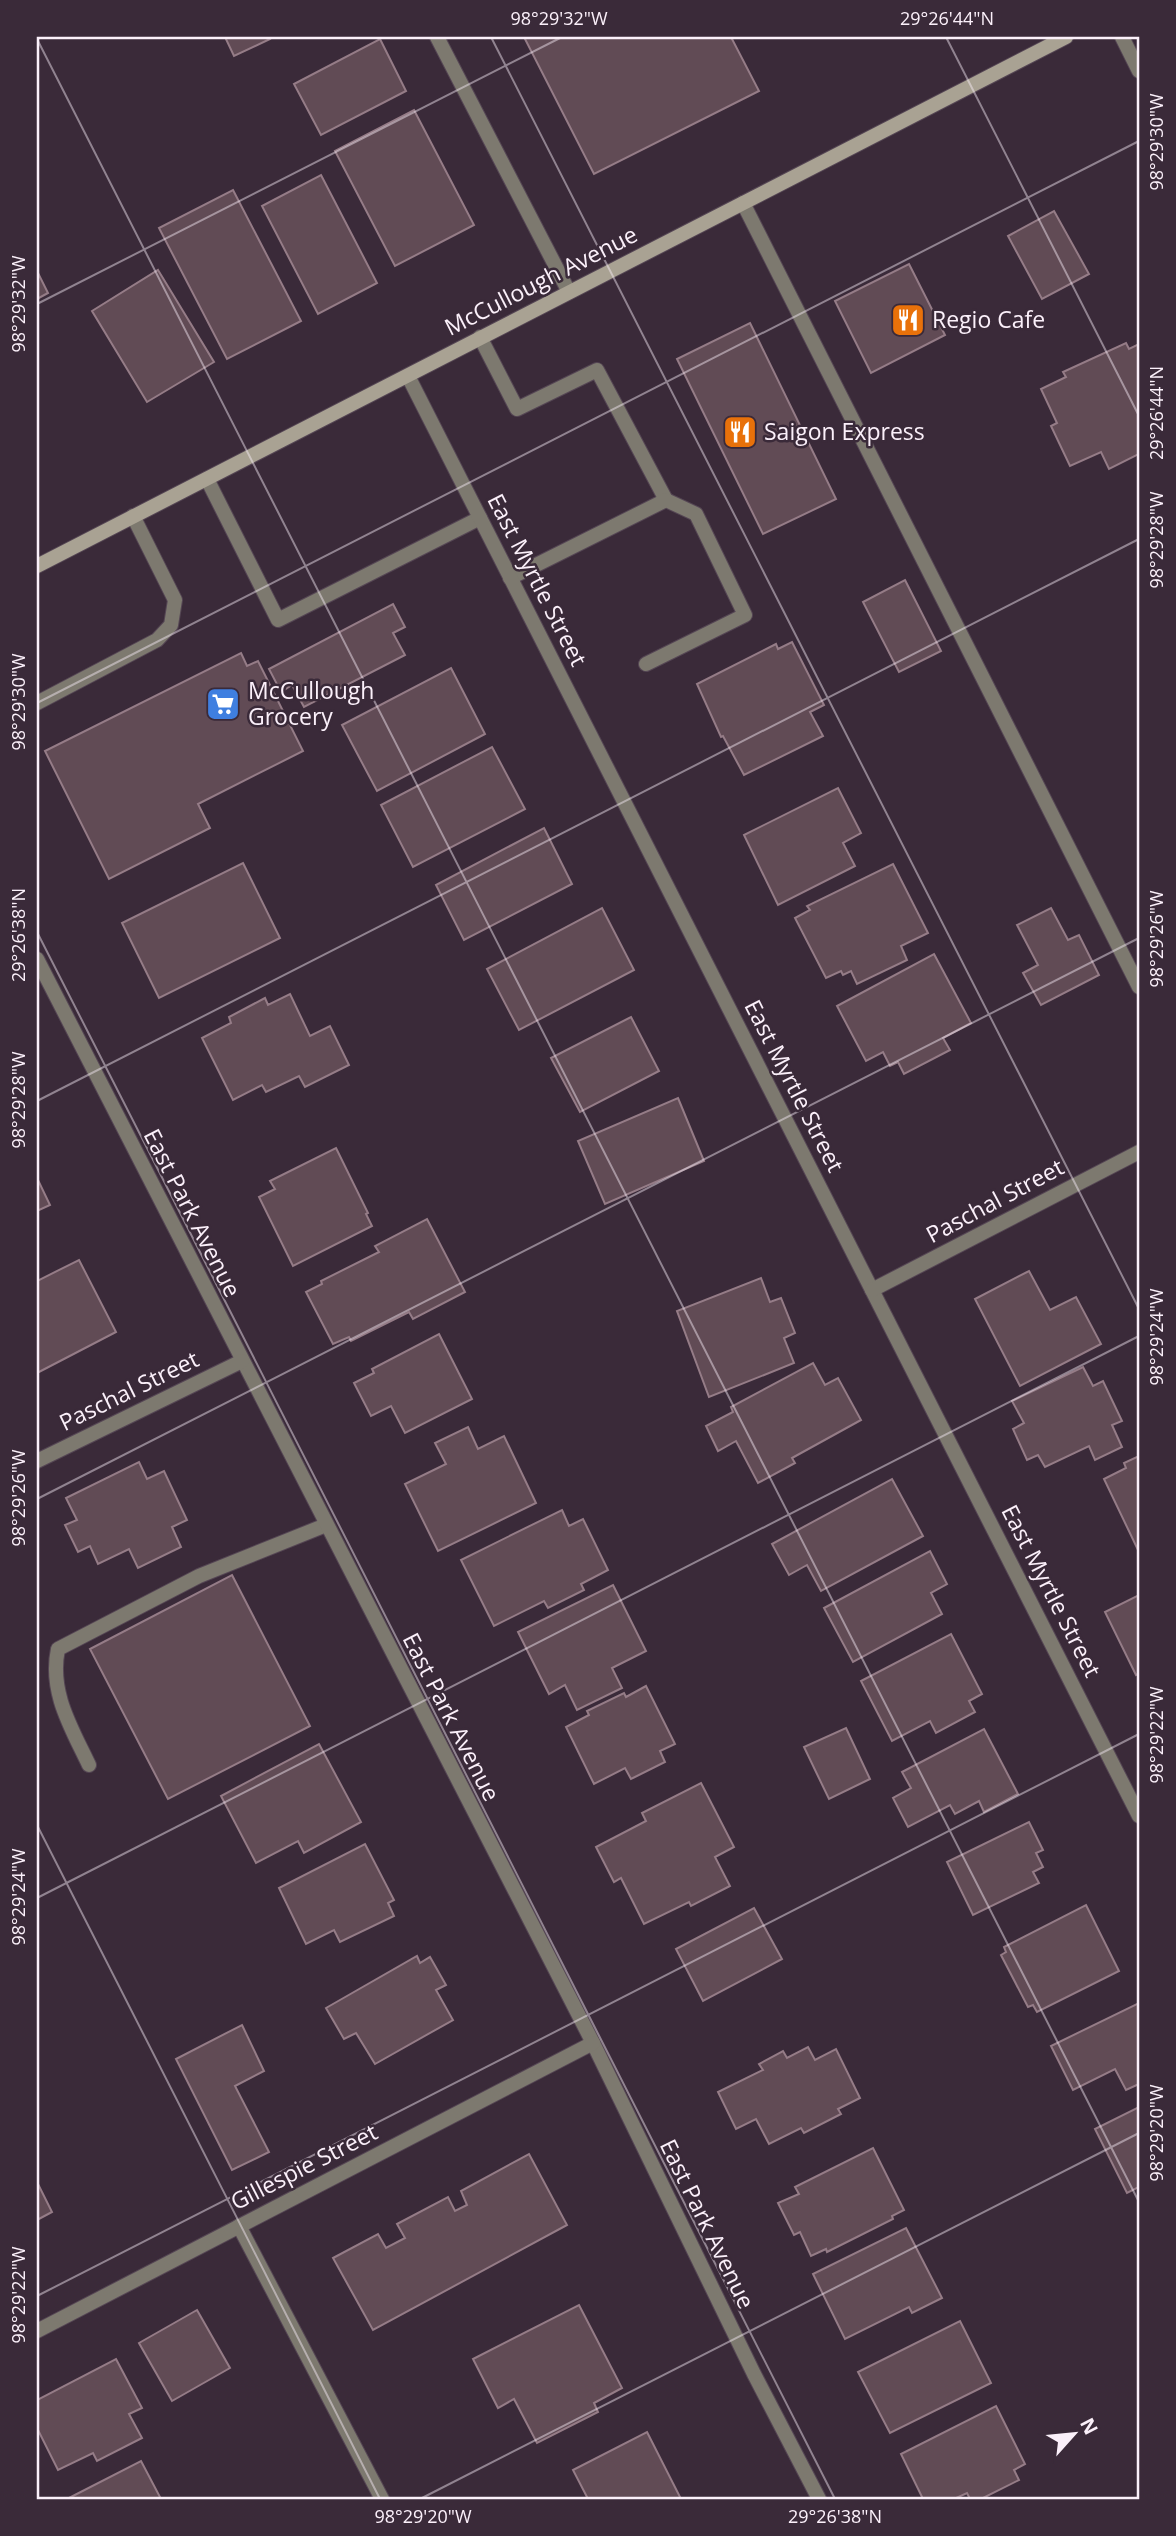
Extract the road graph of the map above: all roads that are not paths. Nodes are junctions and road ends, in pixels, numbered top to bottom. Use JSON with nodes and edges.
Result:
{"nodes":[{"id":1,"x":438,"y":37,"type":"edge"},
{"id":2,"x":1066,"y":37,"type":"edge"},
{"id":3,"x":1122,"y":37,"type":"edge"},
{"id":4,"x":1139,"y":71,"type":"edge"},
{"id":5,"x":743,"y":203,"type":"junction"},
{"id":6,"x":569,"y":292,"type":"junction"},
{"id":7,"x":480,"y":337,"type":"junction"},
{"id":8,"x":408,"y":376,"type":"junction"},
{"id":9,"x":207,"y":479,"type":"junction"},
{"id":10,"x":666,"y":500,"type":"junction"},
{"id":11,"x":133,"y":516,"type":"junction"},
{"id":12,"x":480,"y":518,"type":"junction"},
{"id":13,"x":37,"y":566,"type":"edge"},
{"id":14,"x":510,"y":578,"type":"junction"},
{"id":15,"x":646,"y":664,"type":"dead end"},
{"id":16,"x":37,"y":703,"type":"edge"},
{"id":17,"x":37,"y":959,"type":"edge"},
{"id":18,"x":1139,"y":987,"type":"edge"},
{"id":19,"x":1139,"y":1152,"type":"edge"},
{"id":20,"x":873,"y":1290,"type":"junction"},
{"id":21,"x":242,"y":1361,"type":"junction"},
{"id":22,"x":37,"y":1461,"type":"edge"},
{"id":23,"x":326,"y":1525,"type":"junction"},
{"id":24,"x":89,"y":1765,"type":"dead end"},
{"id":25,"x":1139,"y":1816,"type":"edge"},
{"id":26,"x":593,"y":2043,"type":"junction"},
{"id":27,"x":239,"y":2227,"type":"junction"},
{"id":28,"x":37,"y":2331,"type":"edge"},
{"id":29,"x":382,"y":2499,"type":"edge"},
{"id":30,"x":819,"y":2499,"type":"edge"}],
"edges":[{"from":1,"to":6,"type":"street"},
{"from":2,"to":5,"type":"main road","name":"McCullough Avenue"},
{"from":3,"to":4,"type":"street"},
{"from":5,"to":6,"type":"main road","name":"McCullough Avenue"},
{"from":5,"to":18,"type":"street"},
{"from":6,"to":7,"type":"main road","name":"McCullough Avenue"},
{"from":7,"to":8,"type":"main road","name":"McCullough Avenue"},
{"from":7,"to":10,"type":"street"},
{"from":8,"to":9,"type":"main road","name":"McCullough Avenue"},
{"from":8,"to":12,"type":"street","name":"East Myrtle Street"},
{"from":9,"to":11,"type":"main road","name":"McCullough Avenue"},
{"from":9,"to":12,"type":"street"},
{"from":10,"to":14,"type":"street"},
{"from":10,"to":15,"type":"street"},
{"from":11,"to":13,"type":"main road","name":"McCullough Avenue"},
{"from":11,"to":16,"type":"street"},
{"from":12,"to":14,"type":"street","name":"East Myrtle Street"},
{"from":14,"to":20,"type":"street","name":"East Myrtle Street"},
{"from":17,"to":21,"type":"street","name":"East Park Avenue"},
{"from":19,"to":20,"type":"street","name":"Paschal Street"},
{"from":20,"to":25,"type":"street","name":"East Myrtle Street"},
{"from":21,"to":22,"type":"street","name":"Paschal Street"},
{"from":21,"to":23,"type":"street","name":"East Park Avenue"},
{"from":23,"to":24,"type":"street"},
{"from":23,"to":26,"type":"street","name":"East Park Avenue"},
{"from":26,"to":27,"type":"street","name":"Gillespie Street"},
{"from":26,"to":30,"type":"street","name":"East Park Avenue"},
{"from":27,"to":28,"type":"street","name":"Gillespie Street"},
{"from":27,"to":29,"type":"street"}]}
